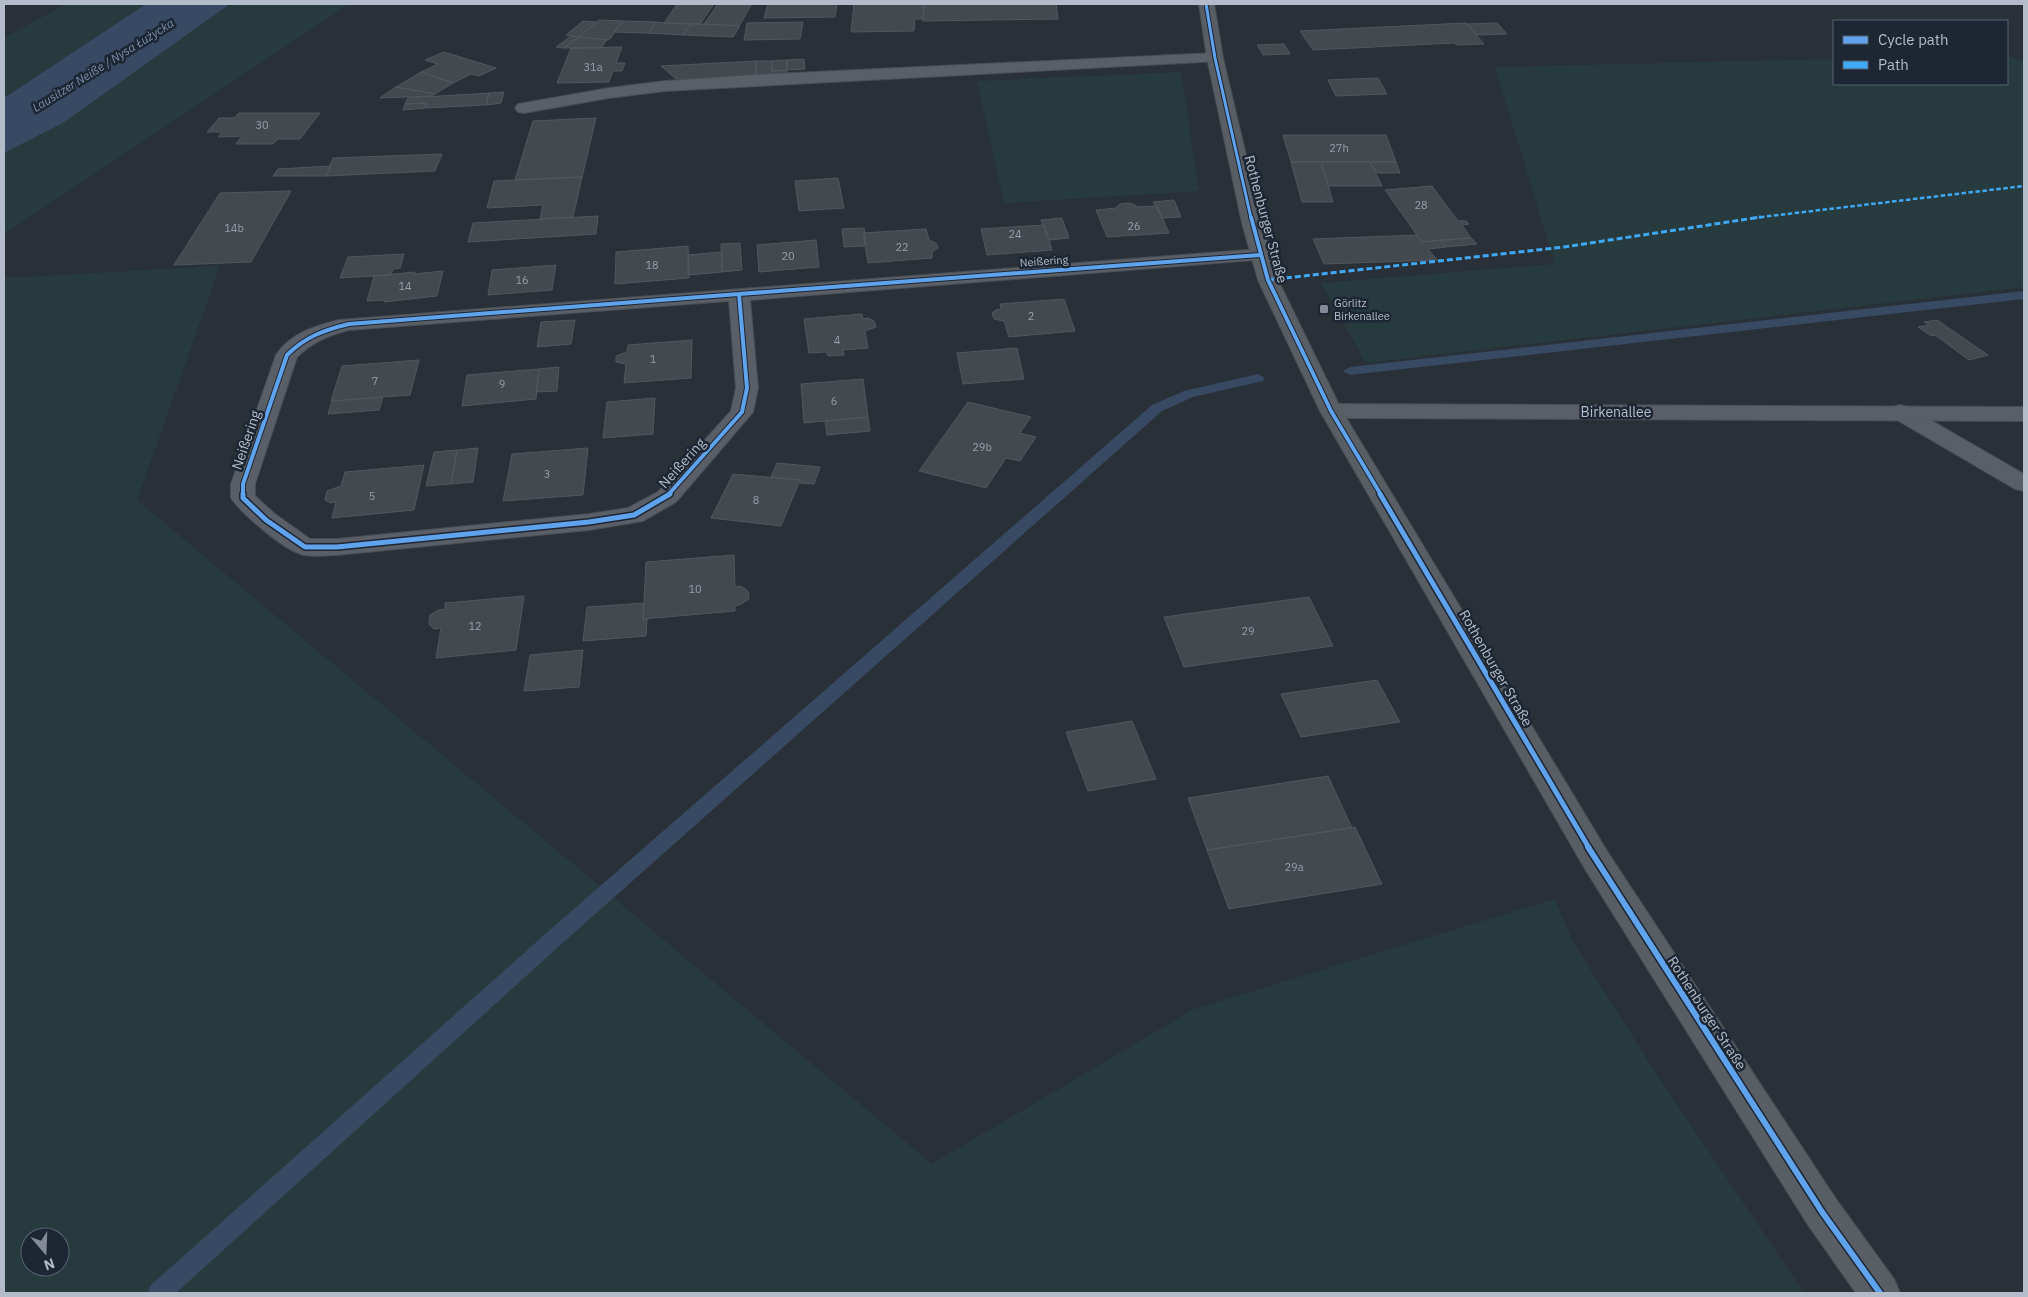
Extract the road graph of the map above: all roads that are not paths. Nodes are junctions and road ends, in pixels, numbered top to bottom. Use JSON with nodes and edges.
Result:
{"nodes":[{"id":1,"x":1206,"y":4,"type":"edge"},
{"id":2,"x":1215,"y":58,"type":"junction"},
{"id":3,"x":524,"y":108,"type":"dead end"},
{"id":4,"x":1260,"y":255,"type":"junction"},
{"id":5,"x":739,"y":294,"type":"junction"},
{"id":6,"x":1331,"y":411,"type":"junction"},
{"id":7,"x":1900,"y":412,"type":"junction"},
{"id":8,"x":2024,"y":414,"type":"edge"},
{"id":9,"x":2024,"y":484,"type":"edge"},
{"id":10,"x":1880,"y":1293,"type":"edge"}],
"edges":[{"from":1,"to":2,"type":"street","name":"Rothenburger Straße"},
{"from":2,"to":3,"type":"street"},
{"from":2,"to":4,"type":"street","name":"Rothenburger Straße"},
{"from":4,"to":5,"type":"street","name":"Neißering"},
{"from":4,"to":6,"type":"street","name":"Rothenburger Straße"},
{"from":5,"to":5,"type":"street","name":"Neißering"},
{"from":6,"to":7,"type":"street","name":"Birkenallee"},
{"from":6,"to":10,"type":"street","name":"Rothenburger Straße"},
{"from":7,"to":8,"type":"street","name":"Birkenallee"},
{"from":7,"to":9,"type":"street"}]}
